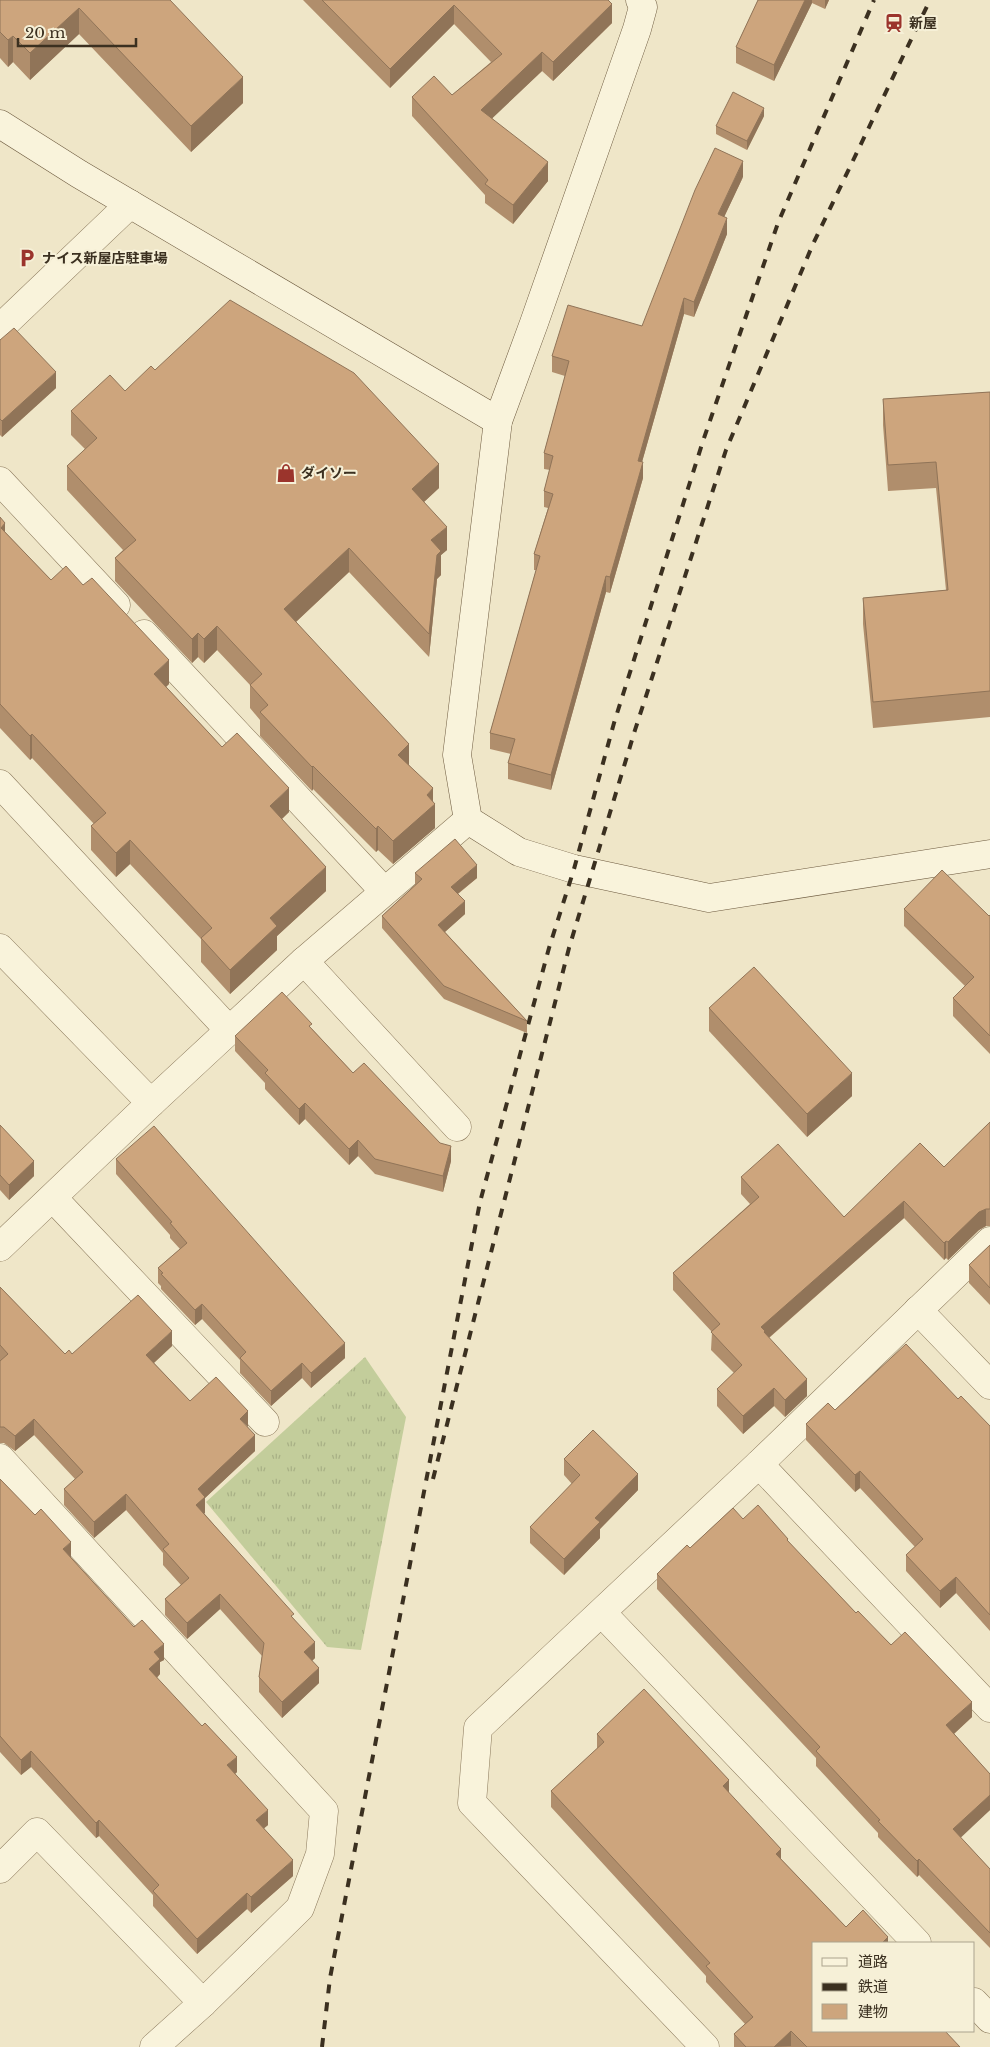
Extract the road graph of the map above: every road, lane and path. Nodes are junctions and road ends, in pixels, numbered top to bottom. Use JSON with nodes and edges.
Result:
{"nodes":[{"id":1,"x":640,"y":0,"type":"edge"},
{"id":2,"x":0,"y":124,"type":"edge"},
{"id":3,"x":130,"y":204,"type":"junction"},
{"id":4,"x":0,"y":328,"type":"edge"},
{"id":5,"x":498,"y":421,"type":"junction"},
{"id":6,"x":0,"y":480,"type":"edge"},
{"id":7,"x":0,"y":784,"type":"edge"},
{"id":8,"x":468,"y":820,"type":"junction"},
{"id":9,"x":990,"y":854,"type":"edge"},
{"id":10,"x":384,"y":891,"type":"junction"},
{"id":11,"x":0,"y":948,"type":"edge"},
{"id":12,"x":304,"y":961,"type":"junction"},
{"id":13,"x":230,"y":1031,"type":"junction"},
{"id":14,"x":151,"y":1103,"type":"junction"},
{"id":15,"x":457,"y":1127,"type":"dead end"},
{"id":16,"x":53,"y":1198,"type":"junction"},
{"id":17,"x":990,"y":1240,"type":"edge"},
{"id":18,"x":0,"y":1247,"type":"edge"},
{"id":19,"x":918,"y":1310,"type":"junction"},
{"id":20,"x":990,"y":1385,"type":"edge"},
{"id":21,"x":265,"y":1422,"type":"dead end"},
{"id":22,"x":0,"y":1458,"type":"edge"},
{"id":23,"x":759,"y":1464,"type":"junction"},
{"id":24,"x":602,"y":1613,"type":"junction"},
{"id":25,"x":990,"y":1708,"type":"edge"},
{"id":26,"x":0,"y":1869,"type":"edge"},
{"id":27,"x":916,"y":1942,"type":"edge"},
{"id":28,"x":203,"y":2003,"type":"junction"},
{"id":29,"x":975,"y":2003,"type":"edge"},
{"id":30,"x":990,"y":2019,"type":"edge"},
{"id":31,"x":154,"y":2047,"type":"edge"},
{"id":32,"x":705,"y":2047,"type":"edge"}],
"edges":[{"from":1,"to":5,"type":"street"},
{"from":2,"to":3,"type":"street"},
{"from":3,"to":4,"type":"street"},
{"from":3,"to":5,"type":"street"},
{"from":5,"to":8,"type":"street"},
{"from":6,"to":10,"type":"street"},
{"from":7,"to":13,"type":"street"},
{"from":8,"to":9,"type":"street"},
{"from":8,"to":10,"type":"street"},
{"from":10,"to":12,"type":"street"},
{"from":11,"to":14,"type":"street"},
{"from":12,"to":13,"type":"street"},
{"from":12,"to":15,"type":"street"},
{"from":13,"to":14,"type":"street"},
{"from":14,"to":16,"type":"street"},
{"from":16,"to":18,"type":"street"},
{"from":16,"to":21,"type":"street"},
{"from":17,"to":19,"type":"street"},
{"from":19,"to":20,"type":"street"},
{"from":19,"to":23,"type":"street"},
{"from":22,"to":28,"type":"street"},
{"from":23,"to":24,"type":"street"},
{"from":23,"to":25,"type":"street"},
{"from":24,"to":27,"type":"street"},
{"from":24,"to":32,"type":"street"},
{"from":26,"to":28,"type":"street"},
{"from":28,"to":31,"type":"street"},
{"from":29,"to":30,"type":"street"}]}
